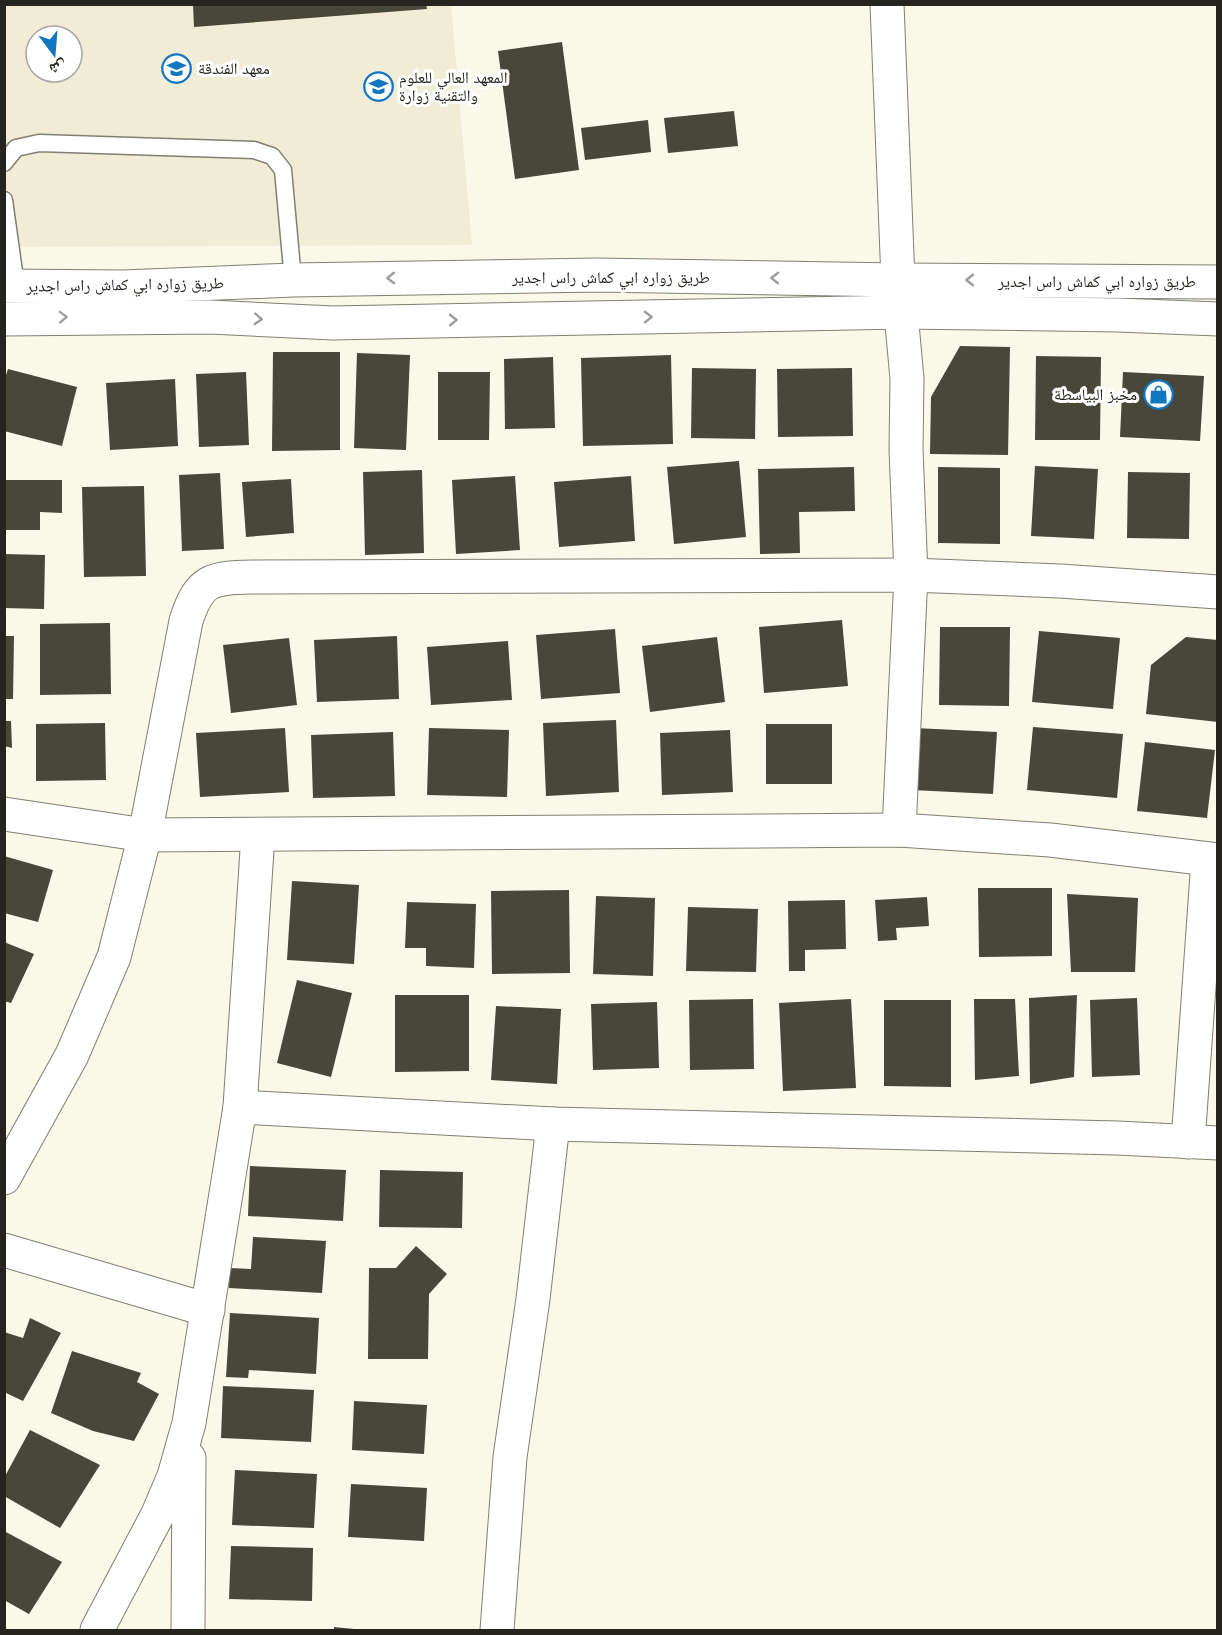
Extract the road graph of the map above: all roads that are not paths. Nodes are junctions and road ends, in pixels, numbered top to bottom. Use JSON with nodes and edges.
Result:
{"nodes":[{"id":1,"x":887,"y":4,"type":"edge"},
{"id":2,"x":4,"y":163,"type":"edge"},
{"id":3,"x":4,"y":200,"type":"edge"},
{"id":4,"x":293,"y":280,"type":"junction"},
{"id":5,"x":898,"y":280,"type":"junction"},
{"id":6,"x":1218,"y":282,"type":"edge"},
{"id":7,"x":10,"y":286,"type":"edge"},
{"id":8,"x":902,"y":312,"type":"junction"},
{"id":9,"x":4,"y":319,"type":"edge"},
{"id":10,"x":1218,"y":319,"type":"edge"},
{"id":11,"x":910,"y":575,"type":"junction"},
{"id":12,"x":1218,"y":592,"type":"edge"},
{"id":13,"x":4,"y":814,"type":"edge"},
{"id":14,"x":899,"y":830,"type":"junction"},
{"id":15,"x":146,"y":834,"type":"junction"},
{"id":16,"x":258,"y":835,"type":"junction"},
{"id":17,"x":1213,"y":860,"type":"edge"},
{"id":18,"x":240,"y":1107,"type":"junction"},
{"id":19,"x":553,"y":1124,"type":"junction"},
{"id":20,"x":1203,"y":1142,"type":"edge"},
{"id":21,"x":4,"y":1178,"type":"edge"},
{"id":22,"x":4,"y":1250,"type":"edge"},
{"id":23,"x":208,"y":1310,"type":"junction"},
{"id":24,"x":189,"y":1423,"type":"junction"},
{"id":25,"x":97,"y":1630,"type":"edge"},
{"id":26,"x":188,"y":1630,"type":"edge"},
{"id":27,"x":497,"y":1630,"type":"edge"}],
"edges":[{"from":1,"to":5,"type":"street"},
{"from":2,"to":4,"type":"lane"},
{"from":3,"to":7,"type":"lane"},
{"from":5,"to":4,"type":"street","name":"طريق زواره ابي كماش راس اجدير","one_way":true},
{"from":4,"to":7,"type":"street","name":"طريق زواره ابي كماش راس اجدير"},
{"from":6,"to":5,"type":"street","name":"طريق زواره ابي كماش راس اجدير","one_way":true},
{"from":5,"to":8,"type":"street"},
{"from":9,"to":8,"type":"street","one_way":true},
{"from":8,"to":10,"type":"street"},
{"from":8,"to":11,"type":"street"},
{"from":11,"to":12,"type":"street"},
{"from":11,"to":14,"type":"street"},
{"from":11,"to":15,"type":"street"},
{"from":13,"to":15,"type":"street"},
{"from":14,"to":16,"type":"street"},
{"from":14,"to":17,"type":"street"},
{"from":15,"to":16,"type":"street"},
{"from":15,"to":21,"type":"street"},
{"from":16,"to":18,"type":"street"},
{"from":17,"to":20,"type":"street"},
{"from":18,"to":19,"type":"street"},
{"from":18,"to":23,"type":"street"},
{"from":19,"to":20,"type":"street"},
{"from":19,"to":27,"type":"street"},
{"from":22,"to":23,"type":"street"},
{"from":23,"to":24,"type":"street"},
{"from":24,"to":25,"type":"street"},
{"from":24,"to":26,"type":"street"}]}
